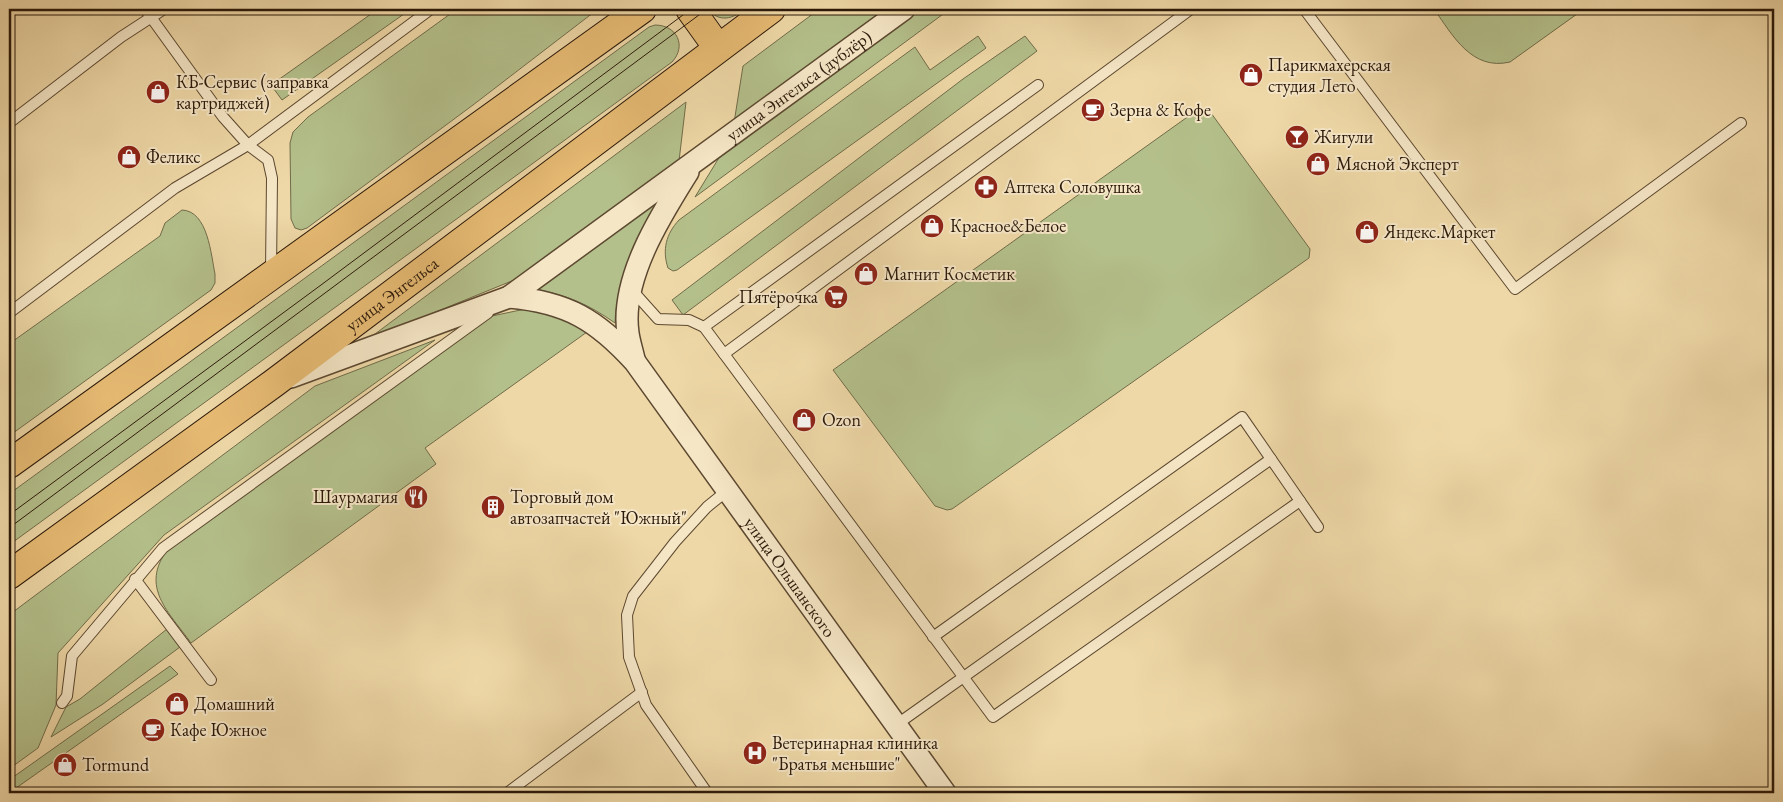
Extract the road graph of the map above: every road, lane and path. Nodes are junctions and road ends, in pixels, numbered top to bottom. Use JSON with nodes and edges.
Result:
{"nodes":[{"id":1,"x":164,"y":9,"type":"edge"},
{"id":2,"x":431,"y":9,"type":"edge"},
{"id":3,"x":642,"y":9,"type":"edge"},
{"id":4,"x":690,"y":9,"type":"edge"},
{"id":5,"x":771,"y":9,"type":"edge"},
{"id":6,"x":904,"y":9,"type":"edge"},
{"id":7,"x":1192,"y":9,"type":"edge"},
{"id":8,"x":1304,"y":9,"type":"edge"},
{"id":9,"x":148,"y":13,"type":"edge"},
{"id":10,"x":718,"y":48,"type":"junction"},
{"id":11,"x":1038,"y":85,"type":"dead end"},
{"id":12,"x":9,"y":123,"type":"edge"},
{"id":13,"x":1740,"y":123,"type":"dead end"},
{"id":14,"x":248,"y":145,"type":"junction"},
{"id":15,"x":694,"y":162,"type":"junction"},
{"id":16,"x":271,"y":278,"type":"junction"},
{"id":17,"x":631,"y":290,"type":"junction"},
{"id":18,"x":509,"y":298,"type":"junction"},
{"id":19,"x":9,"y":313,"type":"edge"},
{"id":20,"x":704,"y":327,"type":"junction"},
{"id":21,"x":724,"y":354,"type":"junction"},
{"id":22,"x":635,"y":362,"type":"junction"},
{"id":23,"x":274,"y":383,"type":"junction"},
{"id":24,"x":1271,"y":458,"type":"junction"},
{"id":25,"x":9,"y":464,"type":"edge"},
{"id":26,"x":728,"y":490,"type":"junction"},
{"id":27,"x":1300,"y":501,"type":"junction"},
{"id":28,"x":1318,"y":526,"type":"dead end"},
{"id":29,"x":64,"y":536,"type":"junction"},
{"id":30,"x":9,"y":575,"type":"edge"},
{"id":31,"x":136,"y":579,"type":"junction"},
{"id":32,"x":9,"y":591,"type":"edge"},
{"id":33,"x":933,"y":637,"type":"junction"},
{"id":34,"x":963,"y":677,"type":"junction"},
{"id":35,"x":211,"y":680,"type":"dead end"},
{"id":36,"x":642,"y":692,"type":"junction"},
{"id":37,"x":62,"y":704,"type":"dead end"},
{"id":38,"x":896,"y":724,"type":"junction"},
{"id":39,"x":507,"y":793,"type":"edge"},
{"id":40,"x":705,"y":793,"type":"edge"},
{"id":41,"x":945,"y":793,"type":"edge"}],
"edges":[{"from":1,"to":9,"type":"lane"},
{"from":2,"to":14,"type":"lane"},
{"from":3,"to":16,"type":"main road"},
{"from":4,"to":10,"type":"main road"},
{"from":5,"to":10,"type":"main road","name":"улица Энгельса"},
{"from":6,"to":15,"type":"street","name":"улица Энгельса (дублёр)"},
{"from":7,"to":21,"type":"lane"},
{"from":8,"to":13,"type":"lane"},
{"from":9,"to":12,"type":"lane"},
{"from":9,"to":14,"type":"lane"},
{"from":10,"to":23,"type":"main road","name":"улица Энгельса"},
{"from":11,"to":20,"type":"lane"},
{"from":14,"to":16,"type":"lane"},
{"from":14,"to":19,"type":"lane"},
{"from":15,"to":17,"type":"street"},
{"from":15,"to":18,"type":"street","name":"улица Энгельса (дублёр)"},
{"from":16,"to":25,"type":"main road"},
{"from":17,"to":20,"type":"lane"},
{"from":17,"to":22,"type":"street"},
{"from":18,"to":22,"type":"street","name":"улица Ольшанского"},
{"from":18,"to":23,"type":"street"},
{"from":18,"to":31,"type":"lane"},
{"from":20,"to":21,"type":"lane"},
{"from":21,"to":33,"type":"lane"},
{"from":22,"to":26,"type":"street","name":"улица Ольшанского"},
{"from":23,"to":29,"type":"main road","name":"улица Энгельса"},
{"from":24,"to":27,"type":"lane"},
{"from":24,"to":33,"type":"lane"},
{"from":24,"to":34,"type":"lane"},
{"from":26,"to":36,"type":"lane"},
{"from":26,"to":38,"type":"street","name":"улица Ольшанского"},
{"from":27,"to":28,"type":"lane"},
{"from":27,"to":34,"type":"lane"},
{"from":29,"to":30,"type":"main road","name":"улица Энгельса"},
{"from":29,"to":32,"type":"main road"},
{"from":31,"to":35,"type":"lane"},
{"from":31,"to":37,"type":"lane"},
{"from":33,"to":34,"type":"lane"},
{"from":34,"to":38,"type":"lane"},
{"from":36,"to":39,"type":"lane"},
{"from":36,"to":40,"type":"lane"},
{"from":38,"to":41,"type":"street","name":"улица Ольшанского"}]}
